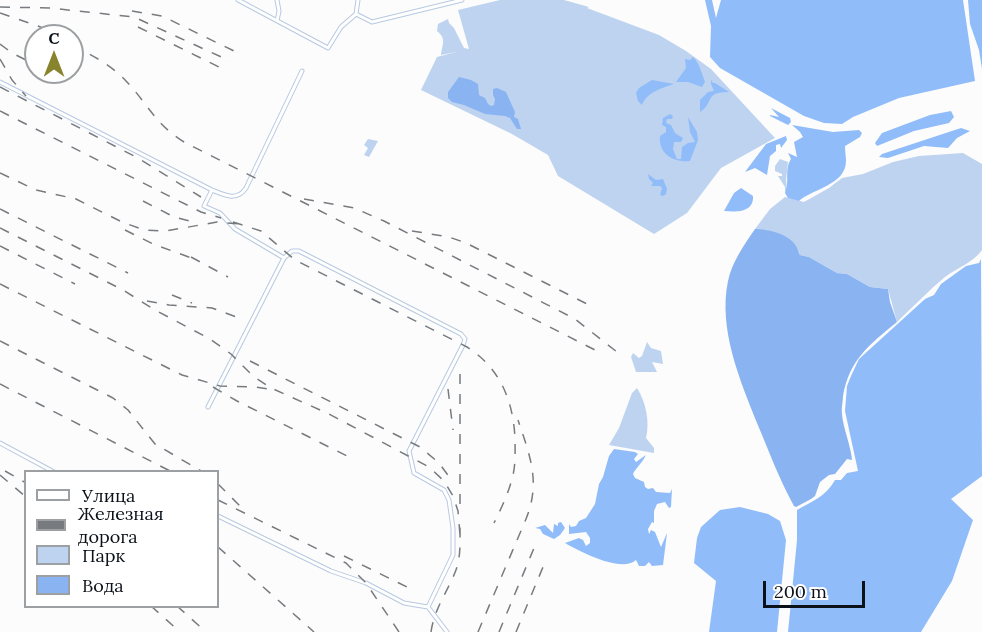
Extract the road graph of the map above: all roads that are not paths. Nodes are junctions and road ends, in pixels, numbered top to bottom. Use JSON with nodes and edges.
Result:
{"nodes":[{"id":1,"x":238,"y":0,"type":"edge"},
{"id":2,"x":282,"y":0,"type":"edge"},
{"id":3,"x":358,"y":0,"type":"edge"},
{"id":4,"x":462,"y":0,"type":"edge"},
{"id":5,"x":277,"y":1,"type":"edge"},
{"id":6,"x":357,"y":14,"type":"junction"},
{"id":7,"x":277,"y":21,"type":"junction"},
{"id":8,"x":302,"y":71,"type":"dead end"},
{"id":9,"x":0,"y":82,"type":"edge"},
{"id":10,"x":212,"y":190,"type":"junction"},
{"id":11,"x":284,"y":258,"type":"junction"},
{"id":12,"x":208,"y":406,"type":"dead end"},
{"id":13,"x":0,"y":443,"type":"edge"},
{"id":14,"x":52,"y":470,"type":"edge"},
{"id":15,"x":219,"y":516,"type":"edge"},
{"id":16,"x":428,"y":607,"type":"junction"},
{"id":17,"x":447,"y":632,"type":"edge"}],
"edges":[{"from":1,"to":7,"type":"street"},
{"from":2,"to":5,"type":"street"},
{"from":3,"to":6,"type":"street"},
{"from":4,"to":6,"type":"street"},
{"from":5,"to":7,"type":"street"},
{"from":6,"to":7,"type":"street"},
{"from":8,"to":10,"type":"street"},
{"from":9,"to":10,"type":"street"},
{"from":10,"to":11,"type":"street"},
{"from":11,"to":12,"type":"street"},
{"from":11,"to":16,"type":"street"},
{"from":13,"to":14,"type":"street"},
{"from":15,"to":16,"type":"street"},
{"from":16,"to":17,"type":"street"}]}
